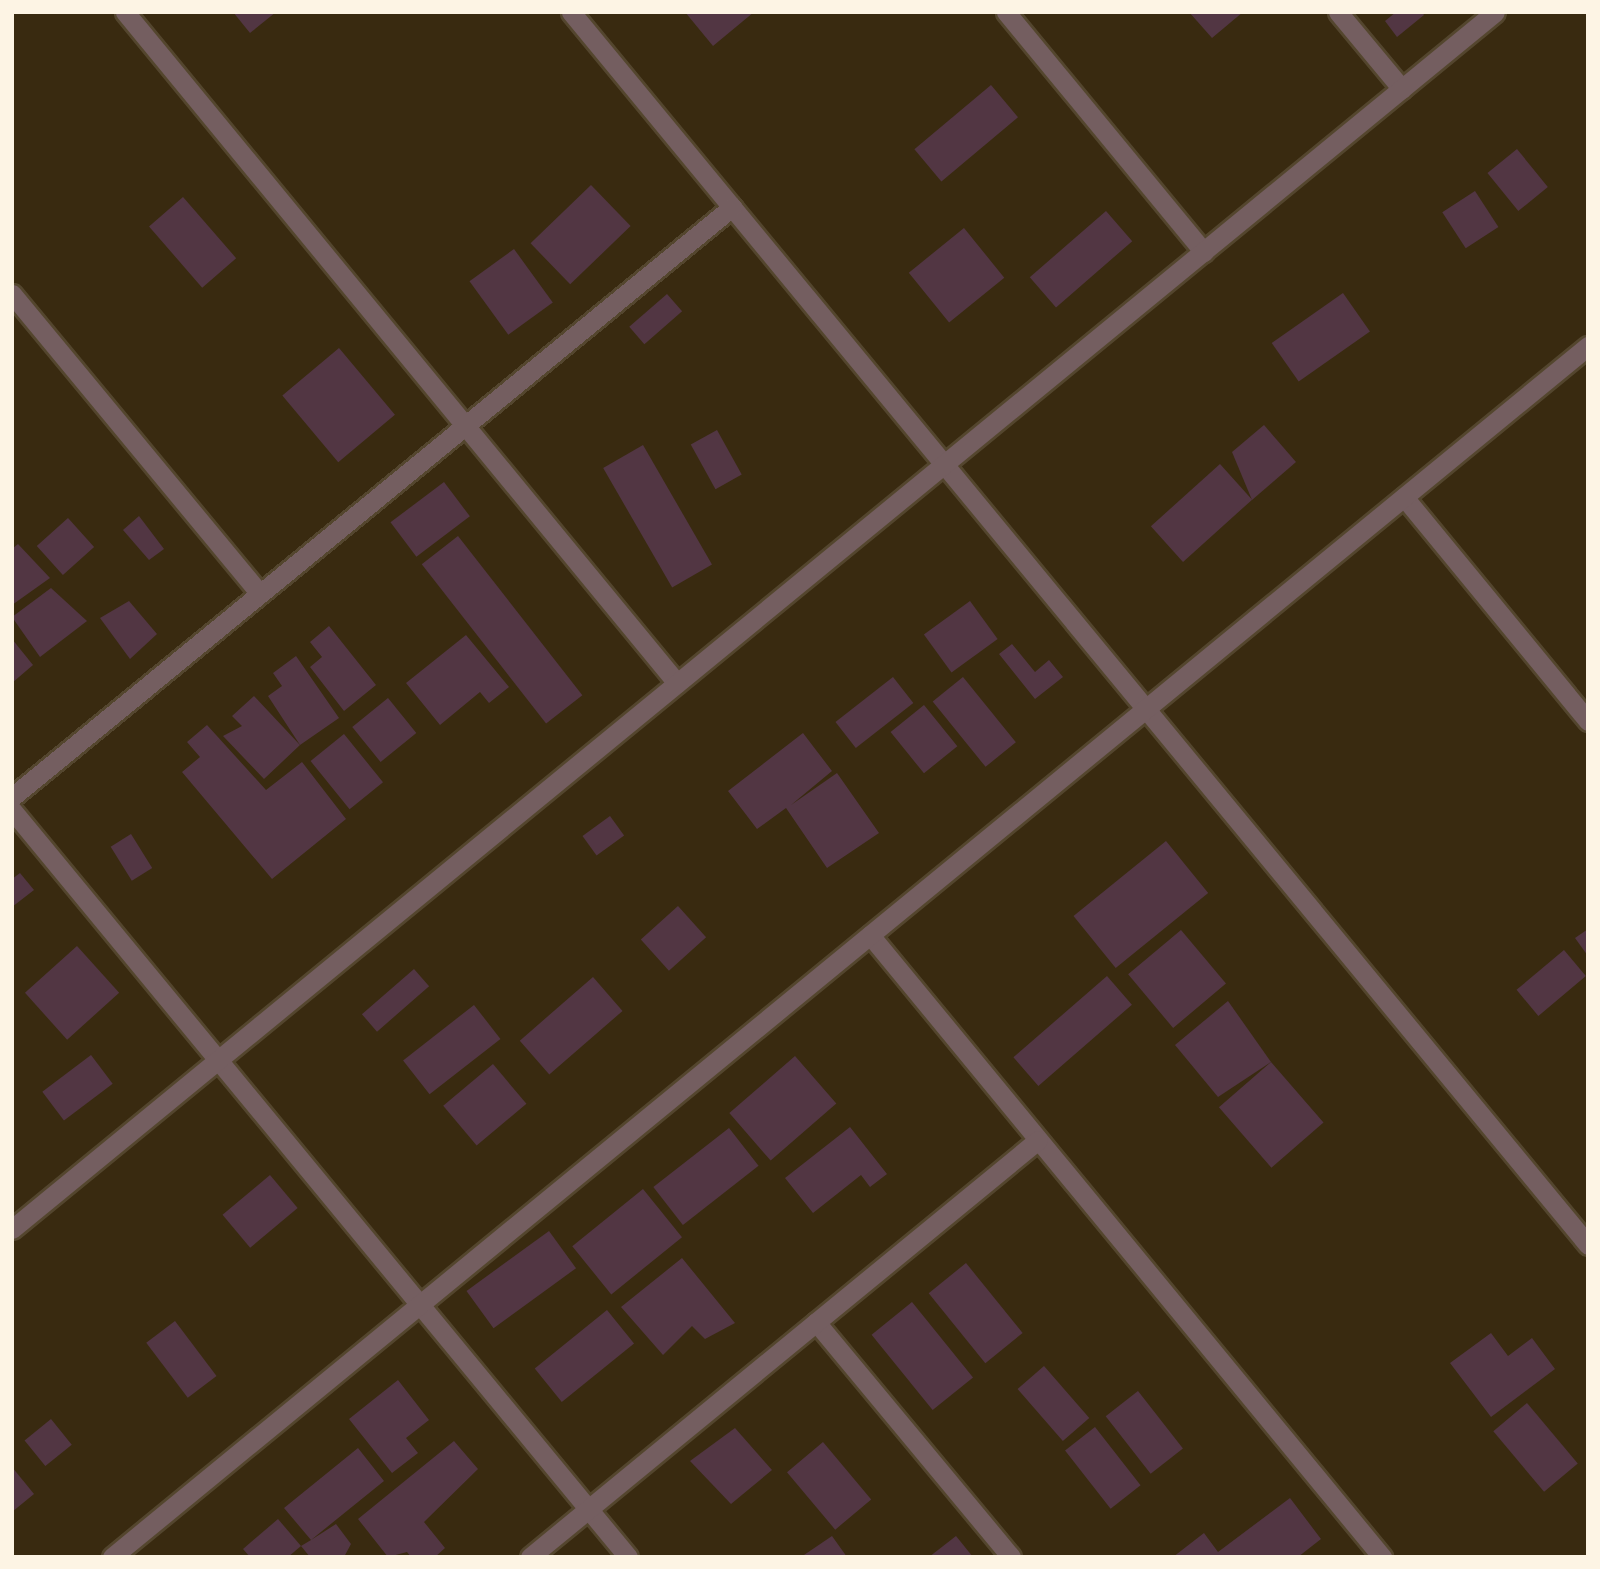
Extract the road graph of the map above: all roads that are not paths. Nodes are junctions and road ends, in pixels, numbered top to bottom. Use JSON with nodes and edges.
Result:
{"nodes":[{"id":1,"x":125,"y":12,"type":"edge"},
{"id":2,"x":571,"y":12,"type":"edge"},
{"id":3,"x":1006,"y":12,"type":"edge"},
{"id":4,"x":1338,"y":12,"type":"edge"},
{"id":5,"x":1495,"y":12,"type":"edge"},
{"id":6,"x":1402,"y":89,"type":"junction"},
{"id":7,"x":732,"y":207,"type":"junction"},
{"id":8,"x":1204,"y":252,"type":"junction"},
{"id":9,"x":12,"y":294,"type":"edge"},
{"id":10,"x":1588,"y":346,"type":"edge"},
{"id":11,"x":466,"y":426,"type":"junction"},
{"id":12,"x":944,"y":464,"type":"junction"},
{"id":13,"x":1404,"y":498,"type":"junction"},
{"id":14,"x":260,"y":594,"type":"junction"},
{"id":15,"x":677,"y":683,"type":"junction"},
{"id":16,"x":1146,"y":709,"type":"junction"},
{"id":17,"x":1588,"y":721,"type":"edge"},
{"id":18,"x":12,"y":797,"type":"edge"},
{"id":19,"x":12,"y":810,"type":"edge"},
{"id":20,"x":870,"y":935,"type":"junction"},
{"id":21,"x":218,"y":1060,"type":"junction"},
{"id":22,"x":1038,"y":1140,"type":"junction"},
{"id":23,"x":12,"y":1229,"type":"edge"},
{"id":24,"x":1588,"y":1245,"type":"edge"},
{"id":25,"x":419,"y":1304,"type":"junction"},
{"id":26,"x":817,"y":1322,"type":"junction"},
{"id":27,"x":588,"y":1509,"type":"junction"},
{"id":28,"x":111,"y":1557,"type":"edge"},
{"id":29,"x":530,"y":1557,"type":"edge"},
{"id":30,"x":628,"y":1557,"type":"edge"},
{"id":31,"x":1012,"y":1557,"type":"edge"},
{"id":32,"x":1382,"y":1557,"type":"edge"}],
"edges":[{"from":1,"to":11,"type":"street"},
{"from":2,"to":7,"type":"street"},
{"from":3,"to":8,"type":"street"},
{"from":4,"to":6,"type":"street"},
{"from":5,"to":6,"type":"street"},
{"from":6,"to":8,"type":"street"},
{"from":7,"to":11,"type":"street"},
{"from":7,"to":12,"type":"street"},
{"from":8,"to":12,"type":"street"},
{"from":9,"to":14,"type":"street"},
{"from":10,"to":13,"type":"street"},
{"from":11,"to":14,"type":"street"},
{"from":11,"to":15,"type":"street"},
{"from":12,"to":15,"type":"street"},
{"from":12,"to":16,"type":"street"},
{"from":13,"to":16,"type":"street"},
{"from":13,"to":17,"type":"street"},
{"from":14,"to":18,"type":"street"},
{"from":15,"to":21,"type":"street"},
{"from":16,"to":20,"type":"street"},
{"from":16,"to":24,"type":"street"},
{"from":19,"to":21,"type":"street"},
{"from":20,"to":22,"type":"street"},
{"from":20,"to":25,"type":"street"},
{"from":21,"to":23,"type":"street"},
{"from":21,"to":25,"type":"street"},
{"from":22,"to":26,"type":"street"},
{"from":22,"to":32,"type":"street"},
{"from":25,"to":27,"type":"street"},
{"from":25,"to":28,"type":"street"},
{"from":26,"to":27,"type":"street"},
{"from":26,"to":31,"type":"street"},
{"from":27,"to":29,"type":"street"},
{"from":27,"to":30,"type":"street"}]}
